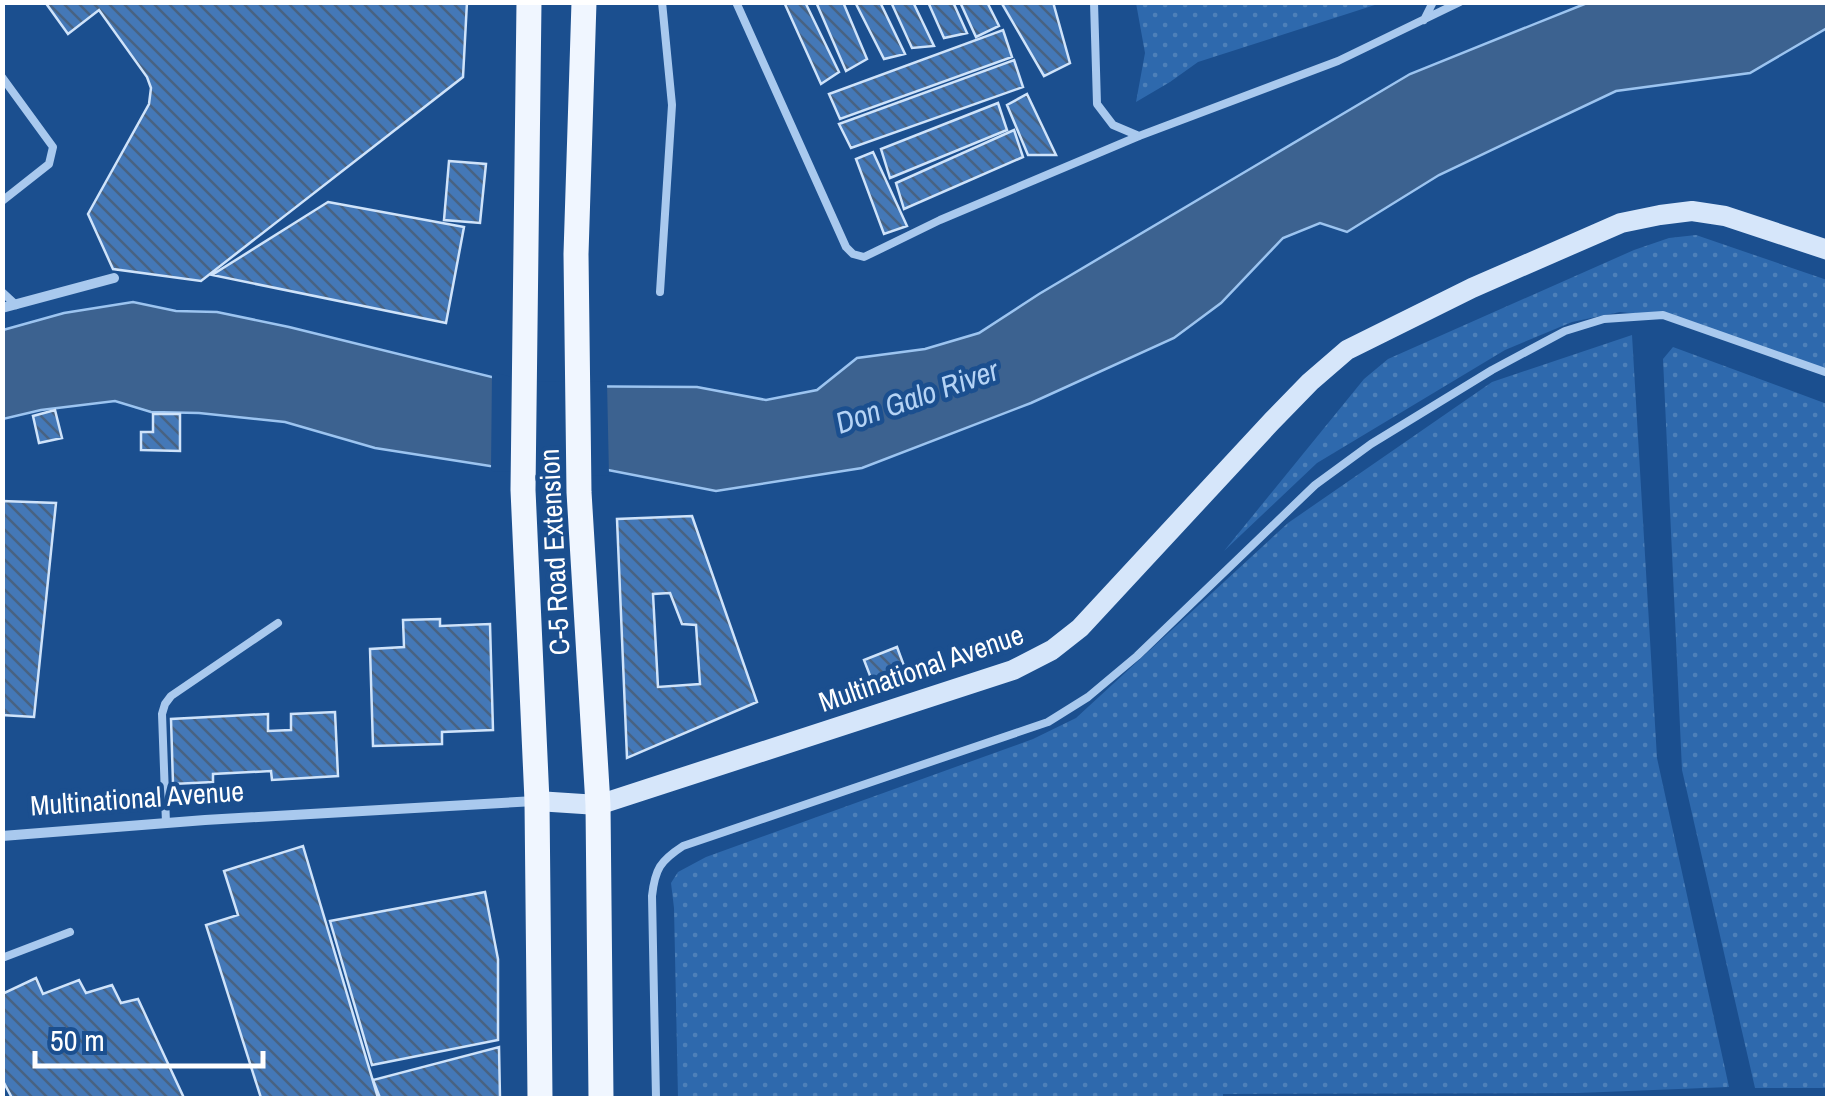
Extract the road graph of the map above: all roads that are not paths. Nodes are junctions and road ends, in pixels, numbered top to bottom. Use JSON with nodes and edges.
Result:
{"nodes":[{"id":1,"x":529,"y":2,"type":"edge"},
{"id":2,"x":584,"y":2,"type":"edge"},
{"id":3,"x":662,"y":2,"type":"edge"},
{"id":4,"x":736,"y":2,"type":"edge"},
{"id":5,"x":1094,"y":2,"type":"edge"},
{"id":6,"x":1433,"y":2,"type":"edge"},
{"id":7,"x":1460,"y":2,"type":"edge"},
{"id":8,"x":1424,"y":20,"type":"junction"},
{"id":9,"x":2,"y":77,"type":"edge"},
{"id":10,"x":1139,"y":136,"type":"junction"},
{"id":11,"x":2,"y":201,"type":"edge"},
{"id":12,"x":1828,"y":250,"type":"edge"},
{"id":13,"x":114,"y":278,"type":"dead end"},
{"id":14,"x":2,"y":292,"type":"edge"},
{"id":15,"x":660,"y":292,"type":"dead end"},
{"id":16,"x":16,"y":305,"type":"junction"},
{"id":17,"x":2,"y":308,"type":"edge"},
{"id":18,"x":1828,"y":373,"type":"edge"},
{"id":19,"x":278,"y":623,"type":"dead end"},
{"id":20,"x":537,"y":801,"type":"junction"},
{"id":21,"x":598,"y":805,"type":"junction"},
{"id":22,"x":166,"y":823,"type":"junction"},
{"id":23,"x":2,"y":836,"type":"edge"},
{"id":24,"x":70,"y":932,"type":"dead end"},
{"id":25,"x":2,"y":958,"type":"edge"},
{"id":26,"x":540,"y":1098,"type":"edge"},
{"id":27,"x":601,"y":1098,"type":"edge"},
{"id":28,"x":656,"y":1098,"type":"edge"}],
"edges":[{"from":1,"to":20,"type":"main road","name":"C-5 Road Extension"},
{"from":2,"to":21,"type":"main road","name":"C-5 Road Extension"},
{"from":3,"to":15,"type":"lane"},
{"from":4,"to":10,"type":"lane"},
{"from":5,"to":10,"type":"lane"},
{"from":6,"to":8,"type":"lane"},
{"from":7,"to":8,"type":"lane"},
{"from":8,"to":10,"type":"lane"},
{"from":9,"to":11,"type":"lane"},
{"from":12,"to":21,"type":"street","name":"Multinational Avenue"},
{"from":13,"to":16,"type":"street"},
{"from":14,"to":16,"type":"lane"},
{"from":16,"to":17,"type":"street"},
{"from":18,"to":28,"type":"lane"},
{"from":19,"to":22,"type":"lane"},
{"from":20,"to":21,"type":"street","name":"Multinational Avenue"},
{"from":20,"to":22,"type":"street","name":"Multinational Avenue"},
{"from":20,"to":26,"type":"main road","name":"C-5 Road Extension"},
{"from":21,"to":27,"type":"main road","name":"C-5 Road Extension"},
{"from":22,"to":23,"type":"street","name":"Multinational Avenue"},
{"from":24,"to":25,"type":"lane"}]}
